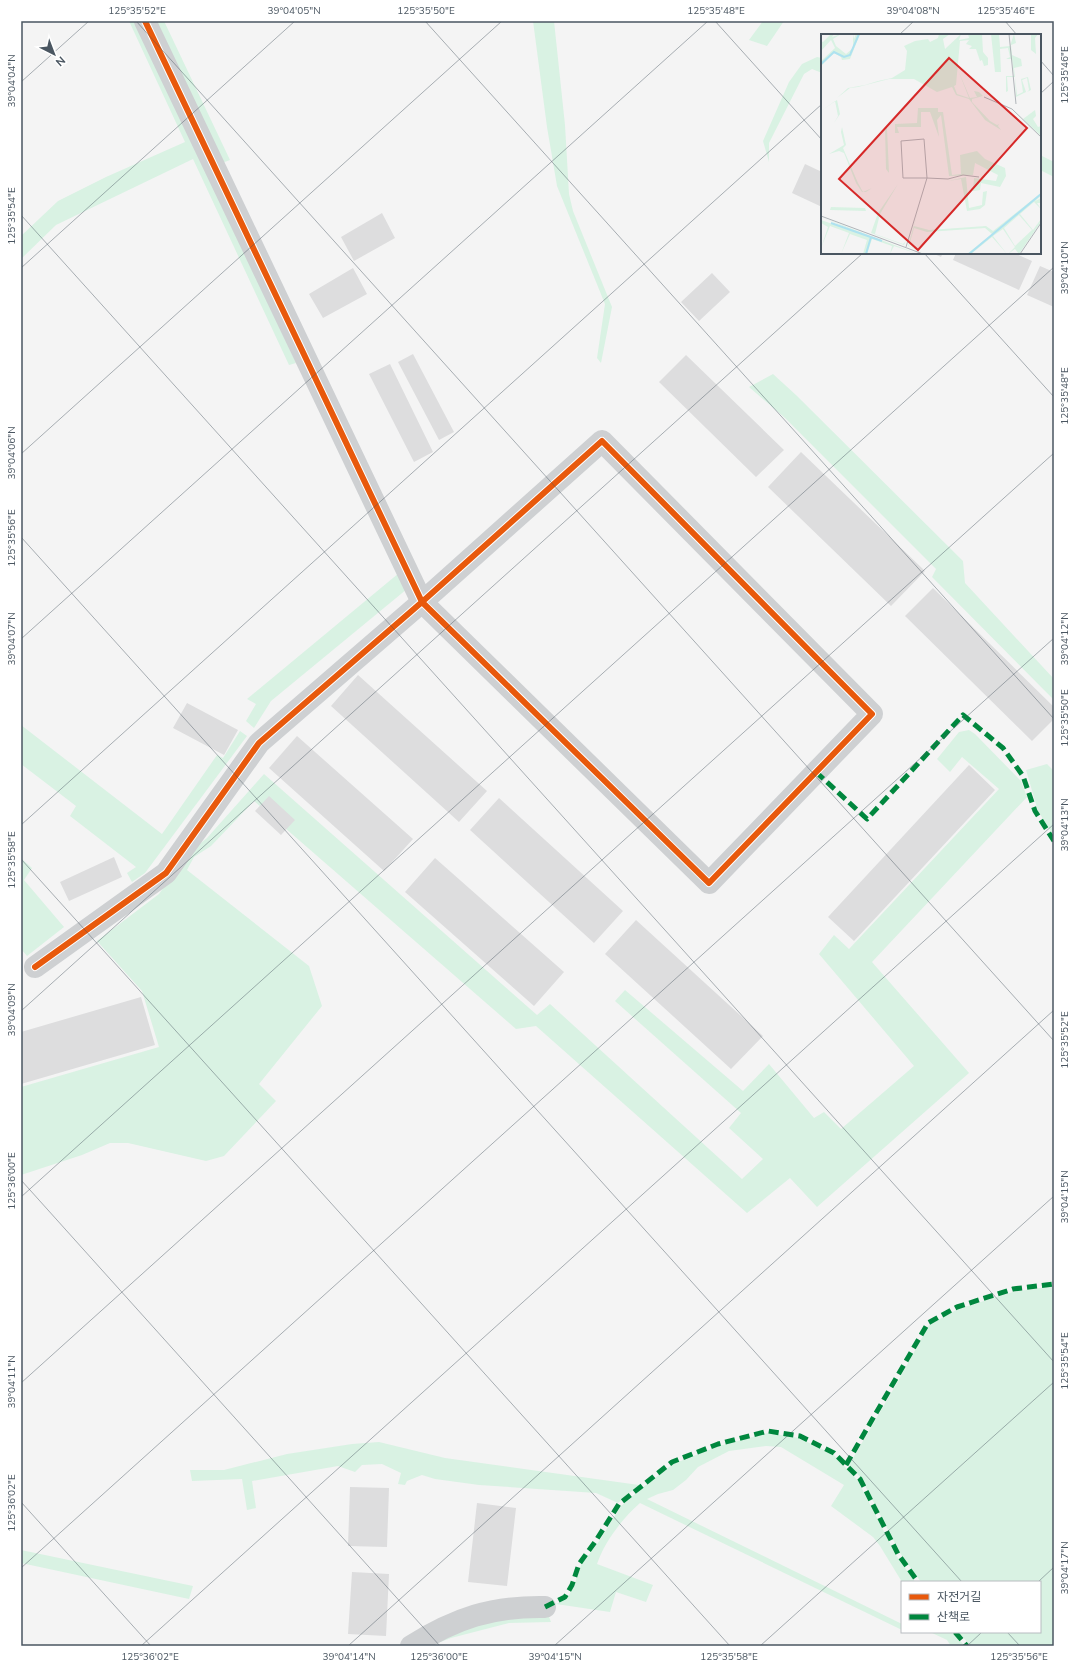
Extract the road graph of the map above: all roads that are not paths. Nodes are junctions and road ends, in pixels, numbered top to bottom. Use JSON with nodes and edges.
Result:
{"nodes":[{"id":1,"x":145,"y":21,"type":"edge"},
{"id":2,"x":422,"y":602,"type":"junction"},
{"id":3,"x":35,"y":967,"type":"dead end"},
{"id":4,"x":545,"y":1607,"type":"dead end"},
{"id":5,"x":411,"y":1646,"type":"edge"}],
"edges":[{"from":1,"to":2,"type":"street"},
{"from":2,"to":2,"type":"street"},
{"from":2,"to":3,"type":"street"},
{"from":4,"to":5,"type":"street"}]}
